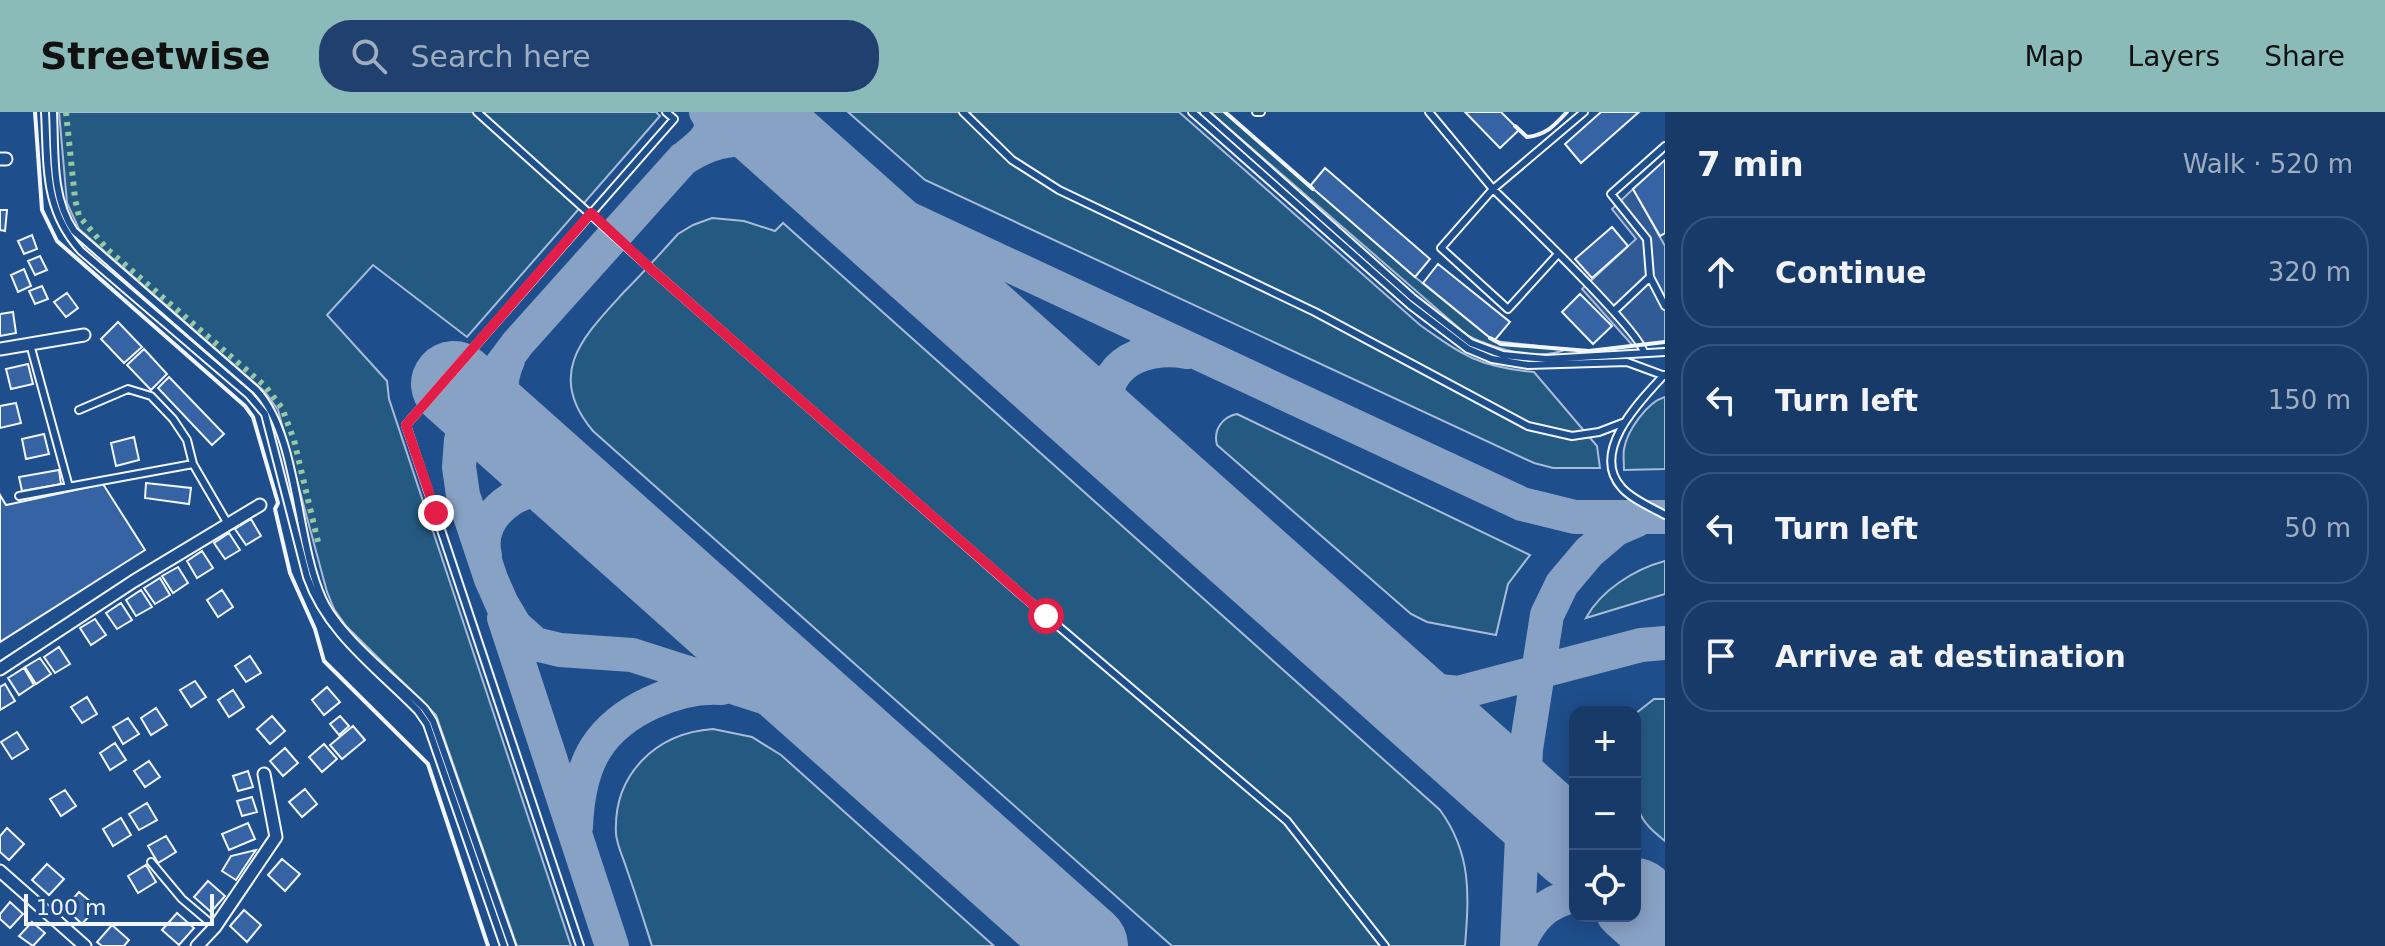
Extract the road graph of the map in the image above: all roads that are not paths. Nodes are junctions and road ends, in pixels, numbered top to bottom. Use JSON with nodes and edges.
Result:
{"nodes":[{"id":1,"x":45,"y":112,"type":"edge"},
{"id":2,"x":53,"y":112,"type":"edge"},
{"id":3,"x":477,"y":112,"type":"edge"},
{"id":4,"x":666,"y":112,"type":"edge"},
{"id":5,"x":963,"y":112,"type":"edge"},
{"id":6,"x":1192,"y":112,"type":"edge"},
{"id":7,"x":1204,"y":112,"type":"edge"},
{"id":8,"x":1429,"y":112,"type":"edge"},
{"id":9,"x":1584,"y":112,"type":"edge"},
{"id":10,"x":1665,"y":146,"type":"edge"},
{"id":11,"x":1493,"y":189,"type":"junction"},
{"id":12,"x":591,"y":213,"type":"junction"},
{"id":13,"x":1558,"y":254,"type":"junction"},
{"id":14,"x":1650,"y":277,"type":"junction"},
{"id":15,"x":1665,"y":306,"type":"edge"},
{"id":16,"x":1614,"y":311,"type":"junction"},
{"id":17,"x":84,"y":335,"type":"dead end"},
{"id":18,"x":30,"y":344,"type":"junction"},
{"id":19,"x":0,"y":349,"type":"edge"},
{"id":20,"x":1665,"y":352,"type":"edge"},
{"id":21,"x":1644,"y":353,"type":"junction"},
{"id":22,"x":1664,"y":376,"type":"edge"},
{"id":23,"x":79,"y":410,"type":"dead end"},
{"id":24,"x":1625,"y":422,"type":"junction"},
{"id":25,"x":193,"y":464,"type":"junction"},
{"id":26,"x":69,"y":487,"type":"junction"},
{"id":27,"x":19,"y":496,"type":"dead end"},
{"id":28,"x":260,"y":505,"type":"dead end"},
{"id":29,"x":1665,"y":515,"type":"edge"},
{"id":30,"x":228,"y":524,"type":"junction"},
{"id":31,"x":0,"y":669,"type":"edge"},
{"id":32,"x":264,"y":774,"type":"dead end"},
{"id":33,"x":151,"y":862,"type":"dead end"},
{"id":34,"x":0,"y":871,"type":"edge"},
{"id":35,"x":215,"y":927,"type":"junction"},
{"id":36,"x":85,"y":946,"type":"edge"},
{"id":37,"x":197,"y":946,"type":"edge"},
{"id":38,"x":504,"y":946,"type":"edge"},
{"id":39,"x":512,"y":946,"type":"edge"},
{"id":40,"x":580,"y":946,"type":"edge"},
{"id":41,"x":1385,"y":946,"type":"edge"}],
"edges":[{"from":1,"to":38,"type":"lane"},
{"from":2,"to":39,"type":"lane"},
{"from":3,"to":12,"type":"lane"},
{"from":4,"to":12,"type":"lane"},
{"from":5,"to":24,"type":"lane"},
{"from":6,"to":22,"type":"lane"},
{"from":7,"to":21,"type":"lane"},
{"from":8,"to":11,"type":"lane"},
{"from":9,"to":11,"type":"lane"},
{"from":10,"to":14,"type":"lane"},
{"from":11,"to":13,"type":"lane"},
{"from":11,"to":13,"type":"lane"},
{"from":12,"to":40,"type":"lane"},
{"from":12,"to":41,"type":"lane"},
{"from":13,"to":16,"type":"lane"},
{"from":14,"to":15,"type":"lane"},
{"from":14,"to":16,"type":"lane"},
{"from":16,"to":21,"type":"lane"},
{"from":17,"to":18,"type":"street"},
{"from":18,"to":19,"type":"street"},
{"from":18,"to":26,"type":"lane"},
{"from":20,"to":21,"type":"lane"},
{"from":22,"to":24,"type":"lane"},
{"from":23,"to":25,"type":"lane"},
{"from":24,"to":29,"type":"lane"},
{"from":25,"to":26,"type":"lane"},
{"from":25,"to":30,"type":"lane"},
{"from":26,"to":27,"type":"lane"},
{"from":28,"to":30,"type":"street"},
{"from":30,"to":31,"type":"street"},
{"from":32,"to":35,"type":"street"},
{"from":33,"to":35,"type":"lane"},
{"from":34,"to":36,"type":"street"},
{"from":35,"to":37,"type":"street"}]}
